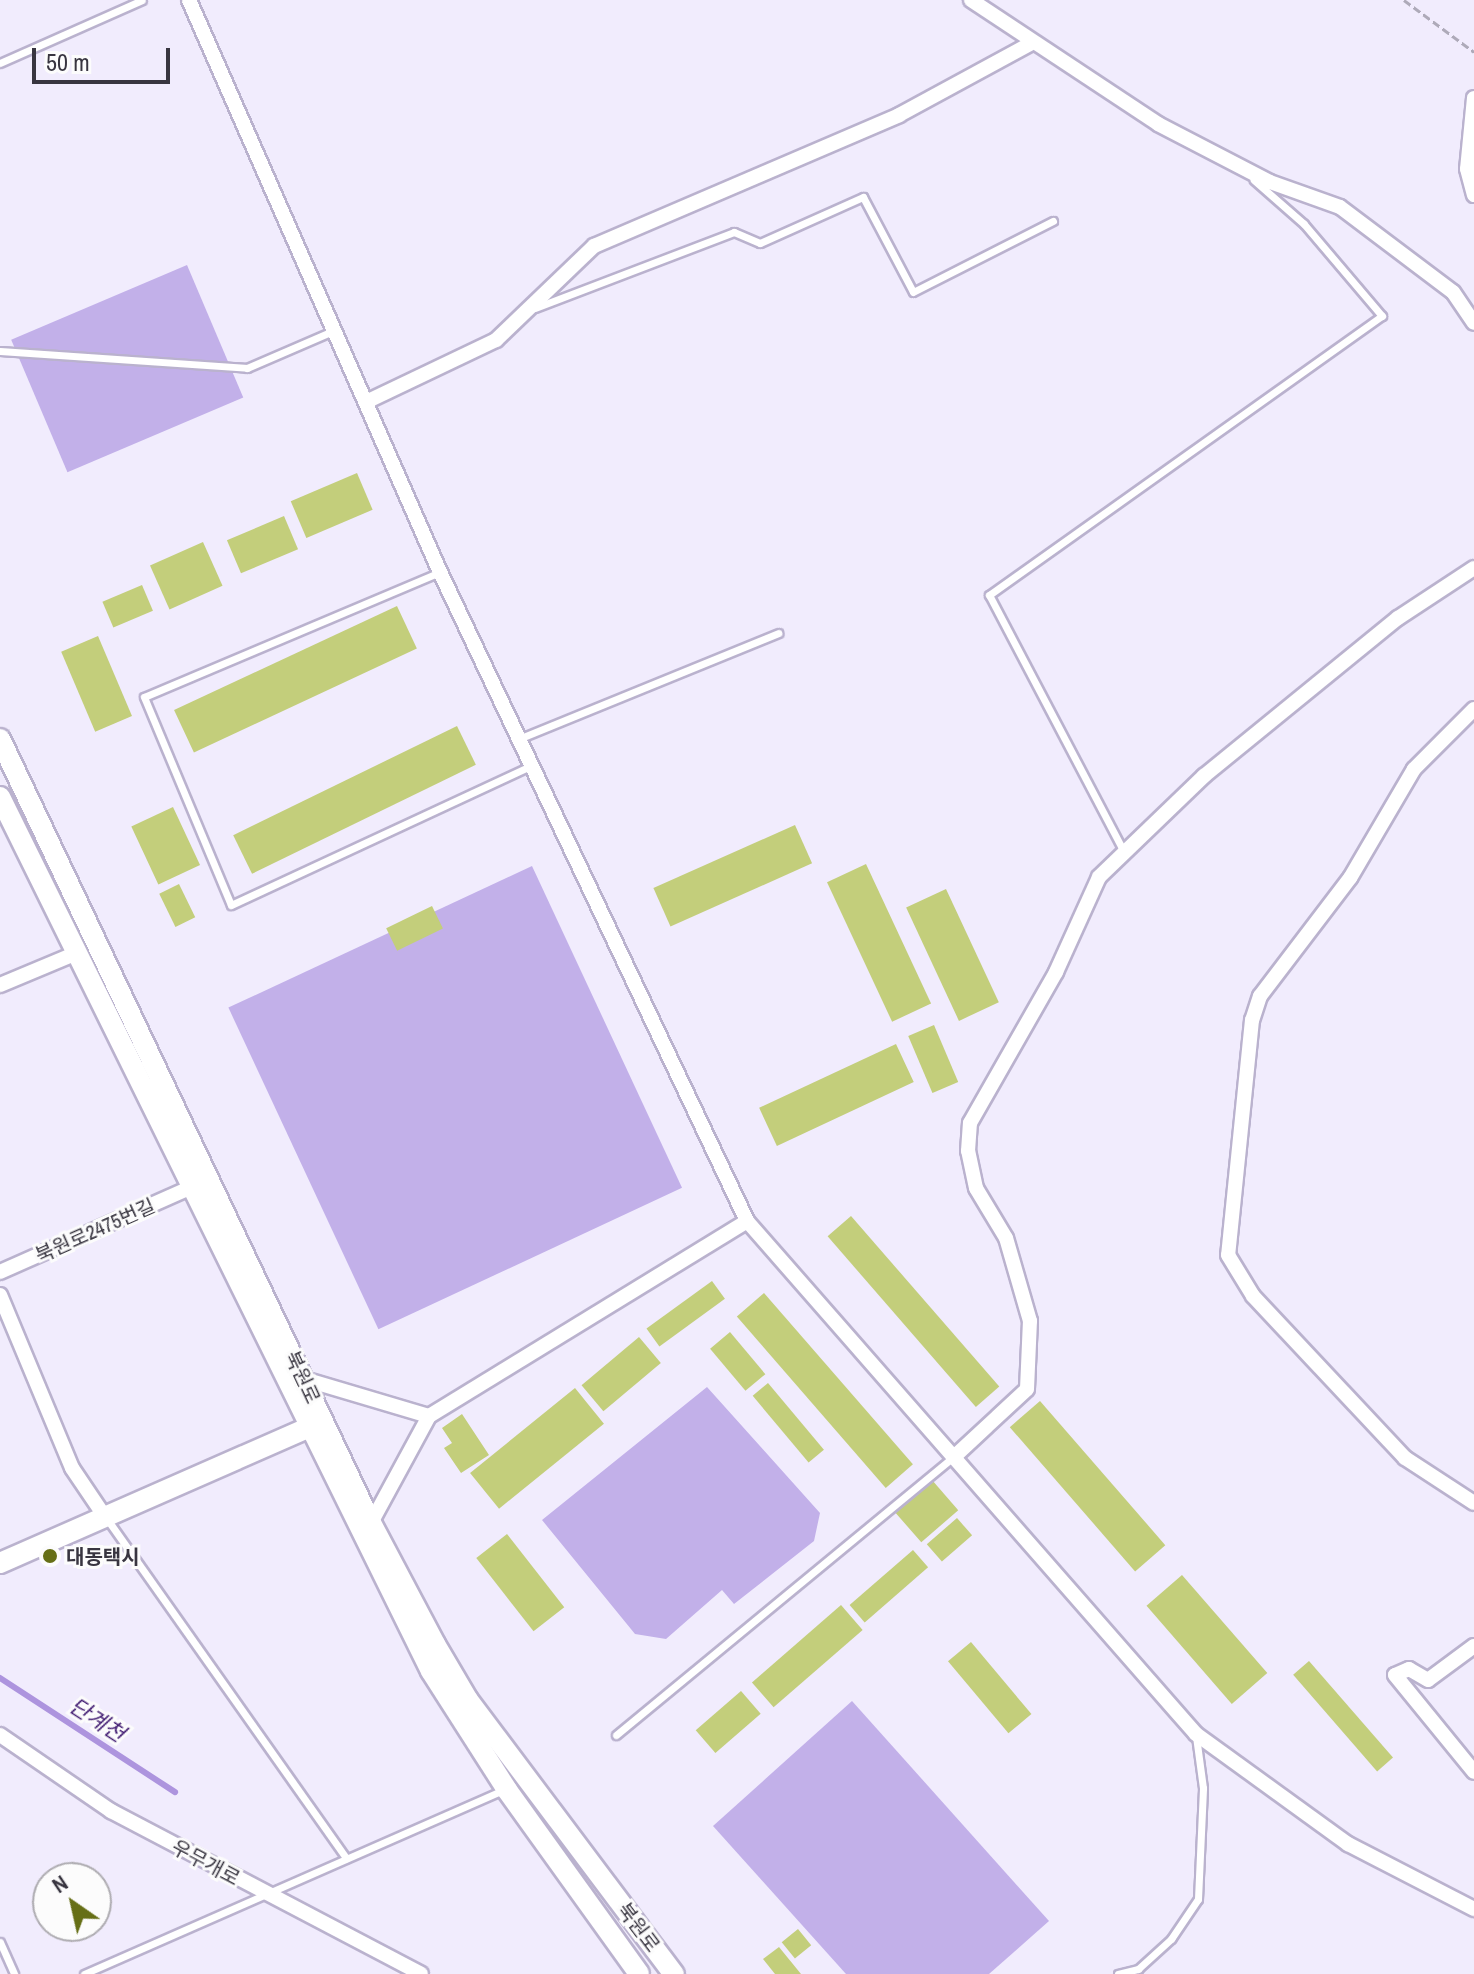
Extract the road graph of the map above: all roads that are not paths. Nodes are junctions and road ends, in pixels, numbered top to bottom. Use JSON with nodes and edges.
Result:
{"nodes":[{"id":1,"x":142,"y":0,"type":"edge"},
{"id":2,"x":189,"y":0,"type":"edge"},
{"id":3,"x":971,"y":0,"type":"edge"},
{"id":4,"x":1030,"y":44,"type":"junction"},
{"id":5,"x":0,"y":63,"type":"edge"},
{"id":6,"x":1474,"y":98,"type":"edge"},
{"id":7,"x":1237,"y":165,"type":"junction"},
{"id":8,"x":1474,"y":195,"type":"edge"},
{"id":9,"x":1053,"y":221,"type":"dead end"},
{"id":10,"x":525,"y":311,"type":"junction"},
{"id":11,"x":1474,"y":323,"type":"edge"},
{"id":12,"x":335,"y":330,"type":"junction"},
{"id":13,"x":0,"y":351,"type":"edge"},
{"id":14,"x":366,"y":402,"type":"junction"},
{"id":15,"x":1474,"y":568,"type":"edge"},
{"id":16,"x":440,"y":572,"type":"junction"},
{"id":17,"x":778,"y":633,"type":"dead end"},
{"id":18,"x":1474,"y":709,"type":"edge"},
{"id":19,"x":521,"y":738,"type":"junction"},
{"id":20,"x":0,"y":739,"type":"edge"},
{"id":21,"x":533,"y":765,"type":"junction"},
{"id":22,"x":0,"y":797,"type":"edge"},
{"id":23,"x":1123,"y":850,"type":"junction"},
{"id":24,"x":74,"y":954,"type":"junction"},
{"id":25,"x":0,"y":985,"type":"edge"},
{"id":26,"x":190,"y":1188,"type":"junction"},
{"id":27,"x":747,"y":1221,"type":"junction"},
{"id":28,"x":0,"y":1272,"type":"edge"},
{"id":29,"x":0,"y":1295,"type":"edge"},
{"id":30,"x":304,"y":1379,"type":"junction"},
{"id":31,"x":429,"y":1416,"type":"junction"},
{"id":32,"x":315,"y":1425,"type":"junction"},
{"id":33,"x":955,"y":1456,"type":"junction"},
{"id":34,"x":1474,"y":1503,"type":"edge"},
{"id":35,"x":105,"y":1517,"type":"junction"},
{"id":36,"x":371,"y":1523,"type":"junction"},
{"id":37,"x":0,"y":1563,"type":"edge"},
{"id":38,"x":1474,"y":1646,"type":"edge"},
{"id":39,"x":1196,"y":1734,"type":"junction"},
{"id":40,"x":0,"y":1735,"type":"edge"},
{"id":41,"x":616,"y":1735,"type":"dead end"},
{"id":42,"x":1474,"y":1772,"type":"edge"},
{"id":43,"x":507,"y":1790,"type":"junction"},
{"id":44,"x":346,"y":1858,"type":"junction"},
{"id":45,"x":264,"y":1893,"type":"junction"},
{"id":46,"x":1474,"y":1909,"type":"edge"},
{"id":47,"x":0,"y":1942,"type":"edge"},
{"id":48,"x":14,"y":1974,"type":"edge"},
{"id":49,"x":84,"y":1974,"type":"edge"},
{"id":50,"x":421,"y":1974,"type":"edge"},
{"id":51,"x":639,"y":1974,"type":"edge"},
{"id":52,"x":674,"y":1974,"type":"edge"},
{"id":53,"x":1118,"y":1974,"type":"edge"}],
"edges":[{"from":1,"to":5,"type":"lane"},
{"from":2,"to":12,"type":"street"},
{"from":3,"to":4,"type":"street"},
{"from":4,"to":7,"type":"street"},
{"from":4,"to":10,"type":"street"},
{"from":6,"to":8,"type":"street"},
{"from":7,"to":11,"type":"street"},
{"from":7,"to":23,"type":"lane"},
{"from":9,"to":10,"type":"lane"},
{"from":10,"to":14,"type":"street"},
{"from":12,"to":13,"type":"lane"},
{"from":12,"to":14,"type":"street"},
{"from":14,"to":16,"type":"street"},
{"from":15,"to":23,"type":"street"},
{"from":16,"to":19,"type":"street"},
{"from":16,"to":21,"type":"lane"},
{"from":17,"to":19,"type":"lane"},
{"from":18,"to":34,"type":"street"},
{"from":19,"to":21,"type":"street"},
{"from":20,"to":30,"type":"street","name":"북원로"},
{"from":21,"to":27,"type":"street"},
{"from":22,"to":24,"type":"street","name":"북원로"},
{"from":23,"to":33,"type":"street"},
{"from":24,"to":25,"type":"street"},
{"from":24,"to":26,"type":"street","name":"북원로"},
{"from":26,"to":28,"type":"street","name":"북원로2475번길"},
{"from":26,"to":32,"type":"street","name":"북원로"},
{"from":27,"to":31,"type":"street"},
{"from":27,"to":33,"type":"street"},
{"from":29,"to":35,"type":"street"},
{"from":30,"to":31,"type":"street"},
{"from":30,"to":32,"type":"street","name":"북원로"},
{"from":31,"to":36,"type":"street"},
{"from":32,"to":35,"type":"street"},
{"from":32,"to":36,"type":"street","name":"북원로"},
{"from":32,"to":43,"type":"street","name":"북원로"},
{"from":33,"to":39,"type":"street"},
{"from":33,"to":41,"type":"lane"},
{"from":35,"to":37,"type":"street"},
{"from":35,"to":44,"type":"lane"},
{"from":36,"to":52,"type":"street","name":"북원로"},
{"from":38,"to":42,"type":"street"},
{"from":39,"to":46,"type":"street"},
{"from":39,"to":53,"type":"lane"},
{"from":40,"to":45,"type":"street","name":"우무개로"},
{"from":43,"to":44,"type":"lane"},
{"from":43,"to":51,"type":"street","name":"북원로"},
{"from":44,"to":45,"type":"lane"},
{"from":45,"to":49,"type":"lane"},
{"from":45,"to":50,"type":"street","name":"우무개로"},
{"from":47,"to":48,"type":"lane"}]}
